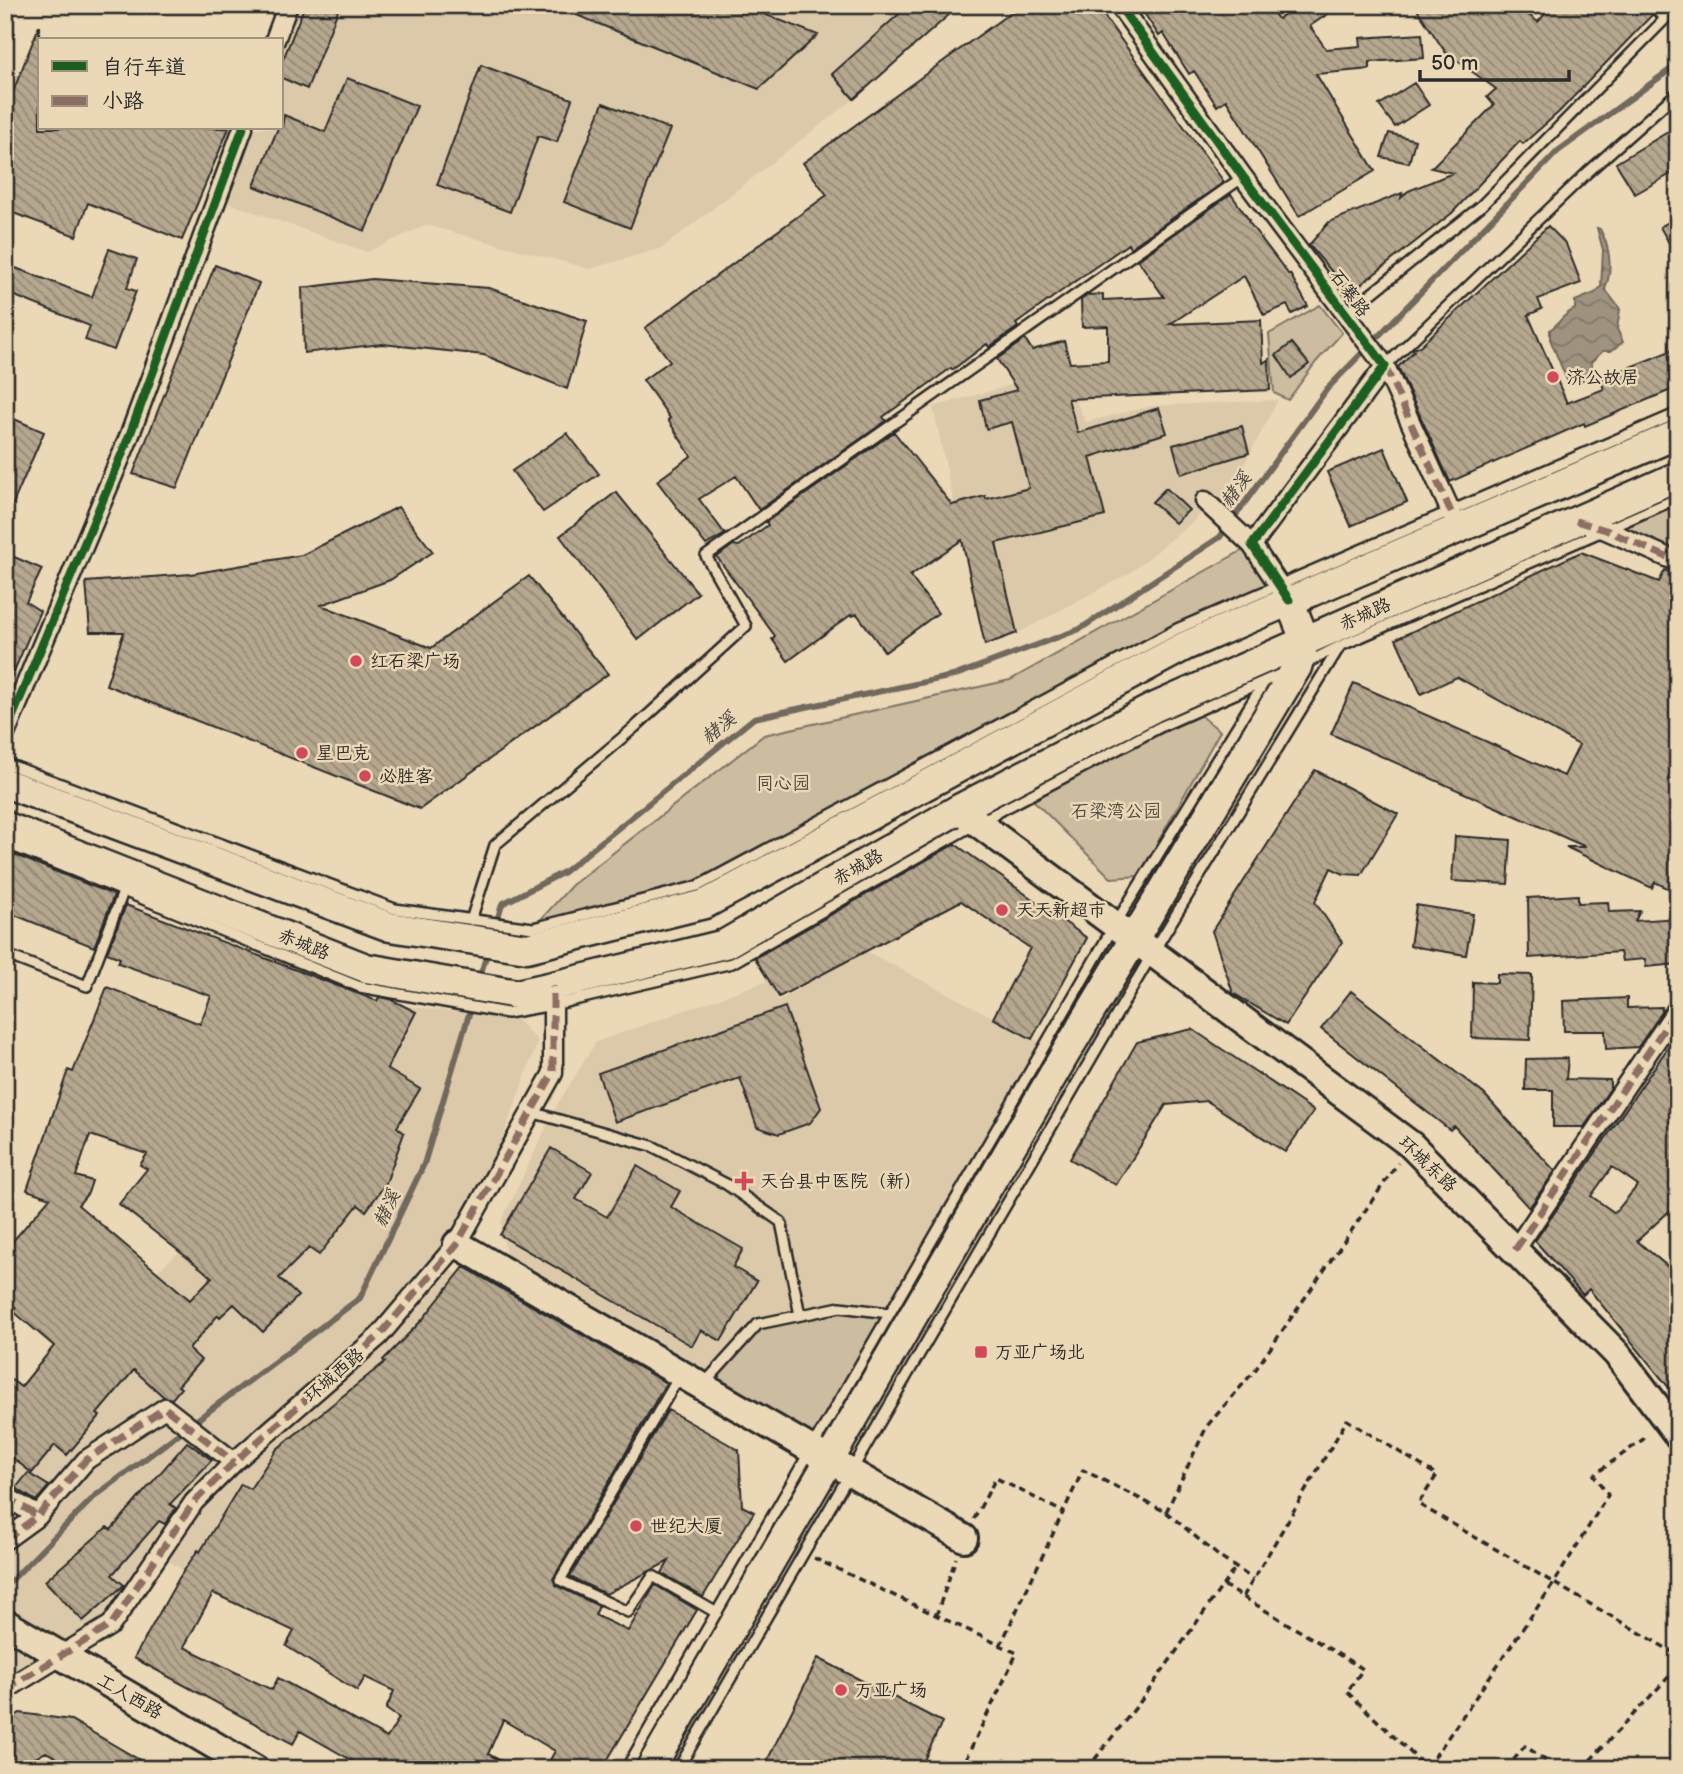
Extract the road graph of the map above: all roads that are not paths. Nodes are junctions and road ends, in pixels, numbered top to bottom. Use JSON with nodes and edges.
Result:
{"nodes":[{"id":1,"x":288,"y":5,"type":"edge"},
{"id":2,"x":1119,"y":5,"type":"edge"},
{"id":3,"x":1652,"y":5,"type":"edge"},
{"id":4,"x":276,"y":38,"type":"edge"},
{"id":5,"x":1678,"y":92,"type":"edge"},
{"id":6,"x":242,"y":130,"type":"edge"},
{"id":7,"x":1243,"y":177,"type":"junction"},
{"id":8,"x":1346,"y":314,"type":"junction"},
{"id":9,"x":1385,"y":366,"type":"junction"},
{"id":10,"x":1678,"y":413,"type":"edge"},
{"id":11,"x":1678,"y":434,"type":"edge"},
{"id":12,"x":1678,"y":476,"type":"edge"},
{"id":13,"x":1678,"y":498,"type":"edge"},
{"id":14,"x":1205,"y":501,"type":"dead end"},
{"id":15,"x":1451,"y":512,"type":"junction"},
{"id":16,"x":1576,"y":521,"type":"junction"},
{"id":17,"x":1606,"y":530,"type":"junction"},
{"id":18,"x":1252,"y":545,"type":"junction"},
{"id":19,"x":1678,"y":562,"type":"edge"},
{"id":20,"x":1283,"y":592,"type":"junction"},
{"id":21,"x":1305,"y":640,"type":"junction"},
{"id":22,"x":1340,"y":646,"type":"junction"},
{"id":23,"x":1297,"y":667,"type":"junction"},
{"id":24,"x":1266,"y":680,"type":"junction"},
{"id":25,"x":5,"y":734,"type":"edge"},
{"id":26,"x":5,"y":763,"type":"edge"},
{"id":27,"x":5,"y":783,"type":"edge"},
{"id":28,"x":968,"y":816,"type":"junction"},
{"id":29,"x":5,"y":826,"type":"edge"},
{"id":30,"x":119,"y":826,"type":"junction"},
{"id":31,"x":5,"y":843,"type":"edge"},
{"id":32,"x":120,"y":878,"type":"junction"},
{"id":33,"x":467,"y":929,"type":"junction"},
{"id":34,"x":1133,"y":940,"type":"junction"},
{"id":35,"x":5,"y":966,"type":"edge"},
{"id":36,"x":553,"y":996,"type":"junction"},
{"id":37,"x":1678,"y":1008,"type":"edge"},
{"id":38,"x":531,"y":1112,"type":"junction"},
{"id":39,"x":457,"y":1244,"type":"junction"},
{"id":40,"x":1515,"y":1250,"type":"junction"},
{"id":41,"x":889,"y":1313,"type":"junction"},
{"id":42,"x":800,"y":1315,"type":"junction"},
{"id":43,"x":692,"y":1379,"type":"junction"},
{"id":44,"x":1673,"y":1428,"type":"edge"},
{"id":45,"x":830,"y":1460,"type":"junction"},
{"id":46,"x":234,"y":1462,"type":"junction"},
{"id":47,"x":5,"y":1496,"type":"edge"},
{"id":48,"x":38,"y":1516,"type":"junction"},
{"id":49,"x":964,"y":1538,"type":"dead end"},
{"id":50,"x":5,"y":1540,"type":"edge"},
{"id":51,"x":717,"y":1612,"type":"junction"},
{"id":52,"x":5,"y":1623,"type":"edge"},
{"id":53,"x":61,"y":1655,"type":"junction"},
{"id":54,"x":5,"y":1690,"type":"edge"},
{"id":55,"x":255,"y":1769,"type":"edge"},
{"id":56,"x":626,"y":1769,"type":"edge"},
{"id":57,"x":650,"y":1769,"type":"edge"},
{"id":58,"x":678,"y":1769,"type":"edge"}],
"edges":[{"from":1,"to":4,"type":"street"},
{"from":2,"to":7,"type":"street","name":"石寨路"},
{"from":3,"to":8,"type":"lane"},
{"from":5,"to":9,"type":"lane"},
{"from":6,"to":25,"type":"street"},
{"from":7,"to":8,"type":"street","name":"石寨路"},
{"from":7,"to":33,"type":"lane"},
{"from":8,"to":9,"type":"street","name":"石寨路"},
{"from":9,"to":15,"type":"street","name":"石寨路"},
{"from":9,"to":18,"type":"street"},
{"from":10,"to":15,"type":"lane"},
{"from":11,"to":20,"type":"main road"},
{"from":12,"to":16,"type":"main road","name":"赤城路"},
{"from":13,"to":17,"type":"lane"},
{"from":14,"to":18,"type":"street"},
{"from":15,"to":20,"type":"lane"},
{"from":16,"to":17,"type":"street"},
{"from":16,"to":21,"type":"main road","name":"赤城路"},
{"from":17,"to":19,"type":"street"},
{"from":17,"to":22,"type":"lane"},
{"from":18,"to":20,"type":"street"},
{"from":20,"to":21,"type":"main road"},
{"from":20,"to":33,"type":"main road"},
{"from":21,"to":23,"type":"main road"},
{"from":21,"to":28,"type":"main road","name":"赤城路"},
{"from":22,"to":23,"type":"lane"},
{"from":22,"to":34,"type":"lane"},
{"from":23,"to":24,"type":"lane"},
{"from":23,"to":34,"type":"main road"},
{"from":24,"to":28,"type":"lane"},
{"from":24,"to":34,"type":"lane"},
{"from":26,"to":33,"type":"lane"},
{"from":27,"to":30,"type":"main road"},
{"from":28,"to":34,"type":"main road","name":"环城东路"},
{"from":28,"to":36,"type":"main road","name":"赤城路"},
{"from":29,"to":32,"type":"main road","name":"赤城路"},
{"from":30,"to":32,"type":"main road"},
{"from":30,"to":33,"type":"main road"},
{"from":31,"to":32,"type":"lane"},
{"from":32,"to":35,"type":"lane"},
{"from":32,"to":36,"type":"main road","name":"赤城路"},
{"from":34,"to":40,"type":"main road","name":"环城东路"},
{"from":34,"to":41,"type":"lane"},
{"from":34,"to":45,"type":"main road"},
{"from":36,"to":38,"type":"street","name":"环城西路"},
{"from":37,"to":40,"type":"street"},
{"from":38,"to":39,"type":"street","name":"环城西路"},
{"from":38,"to":42,"type":"lane"},
{"from":39,"to":43,"type":"main road"},
{"from":39,"to":46,"type":"street","name":"环城西路"},
{"from":40,"to":44,"type":"main road","name":"环城东路"},
{"from":41,"to":42,"type":"lane"},
{"from":41,"to":45,"type":"lane"},
{"from":42,"to":43,"type":"lane"},
{"from":43,"to":45,"type":"main road"},
{"from":43,"to":51,"type":"lane"},
{"from":45,"to":49,"type":"main road"},
{"from":45,"to":51,"type":"lane"},
{"from":45,"to":57,"type":"main road"},
{"from":45,"to":58,"type":"lane"},
{"from":46,"to":48,"type":"street"},
{"from":46,"to":53,"type":"street","name":"环城西路"},
{"from":47,"to":48,"type":"street"},
{"from":48,"to":50,"type":"street"},
{"from":51,"to":56,"type":"lane"},
{"from":52,"to":53,"type":"main road","name":"工人西路"},
{"from":53,"to":54,"type":"street","name":"环城西路"},
{"from":53,"to":55,"type":"main road","name":"工人西路"}]}
